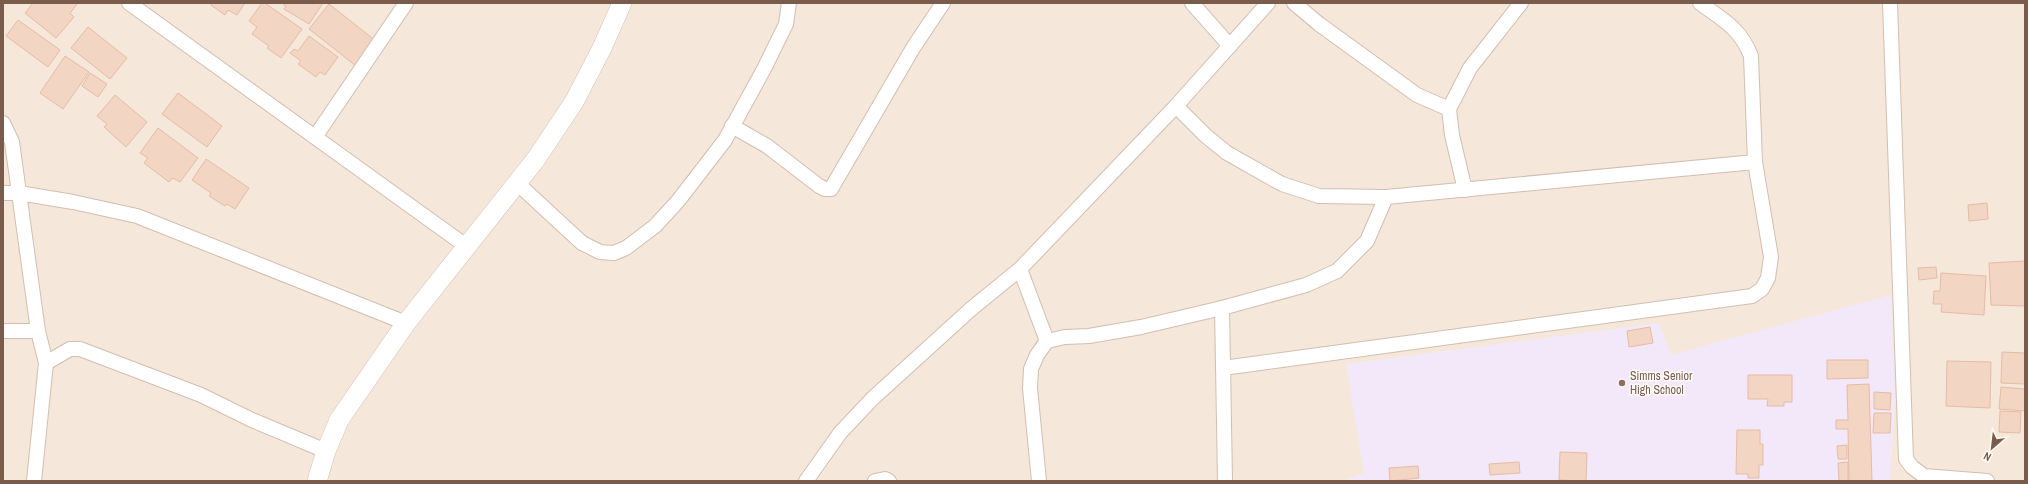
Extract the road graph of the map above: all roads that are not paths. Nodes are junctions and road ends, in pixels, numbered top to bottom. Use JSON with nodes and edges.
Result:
{"nodes":[{"id":1,"x":129,"y":3,"type":"edge"},
{"id":2,"x":622,"y":3,"type":"edge"},
{"id":3,"x":789,"y":3,"type":"edge"},
{"id":4,"x":943,"y":3,"type":"edge"},
{"id":5,"x":1192,"y":3,"type":"edge"},
{"id":6,"x":1268,"y":3,"type":"edge"},
{"id":7,"x":1294,"y":3,"type":"edge"},
{"id":8,"x":1521,"y":3,"type":"edge"},
{"id":9,"x":1700,"y":3,"type":"edge"},
{"id":10,"x":1890,"y":3,"type":"edge"},
{"id":11,"x":403,"y":4,"type":"edge"},
{"id":12,"x":1230,"y":46,"type":"junction"},
{"id":13,"x":1176,"y":106,"type":"junction"},
{"id":14,"x":1449,"y":109,"type":"junction"},
{"id":15,"x":3,"y":123,"type":"edge"},
{"id":16,"x":732,"y":126,"type":"junction"},
{"id":17,"x":316,"y":137,"type":"junction"},
{"id":18,"x":1755,"y":162,"type":"junction"},
{"id":19,"x":517,"y":183,"type":"junction"},
{"id":20,"x":1464,"y":190,"type":"junction"},
{"id":21,"x":3,"y":193,"type":"edge"},
{"id":22,"x":19,"y":193,"type":"junction"},
{"id":23,"x":1386,"y":197,"type":"junction"},
{"id":24,"x":466,"y":246,"type":"junction"},
{"id":25,"x":1020,"y":269,"type":"junction"},
{"id":26,"x":1222,"y":308,"type":"junction"},
{"id":27,"x":406,"y":323,"type":"junction"},
{"id":28,"x":3,"y":331,"type":"edge"},
{"id":29,"x":38,"y":332,"type":"junction"},
{"id":30,"x":1047,"y":341,"type":"junction"},
{"id":31,"x":46,"y":364,"type":"junction"},
{"id":32,"x":1223,"y":368,"type":"junction"},
{"id":33,"x":326,"y":452,"type":"junction"},
{"id":34,"x":34,"y":481,"type":"edge"},
{"id":35,"x":317,"y":481,"type":"edge"},
{"id":36,"x":806,"y":481,"type":"edge"},
{"id":37,"x":875,"y":481,"type":"edge"},
{"id":38,"x":890,"y":481,"type":"edge"},
{"id":39,"x":1039,"y":481,"type":"edge"},
{"id":40,"x":1225,"y":481,"type":"edge"},
{"id":41,"x":1987,"y":481,"type":"edge"}],
"edges":[{"from":1,"to":17,"type":"street"},
{"from":2,"to":19,"type":"street"},
{"from":3,"to":16,"type":"street"},
{"from":4,"to":16,"type":"street"},
{"from":5,"to":12,"type":"street"},
{"from":6,"to":12,"type":"street"},
{"from":7,"to":14,"type":"street"},
{"from":8,"to":14,"type":"street"},
{"from":9,"to":18,"type":"street"},
{"from":10,"to":41,"type":"street"},
{"from":11,"to":17,"type":"street"},
{"from":12,"to":13,"type":"street"},
{"from":13,"to":23,"type":"street"},
{"from":13,"to":25,"type":"street"},
{"from":14,"to":20,"type":"street"},
{"from":15,"to":22,"type":"street"},
{"from":16,"to":19,"type":"street"},
{"from":17,"to":24,"type":"street"},
{"from":18,"to":20,"type":"street"},
{"from":18,"to":32,"type":"street"},
{"from":19,"to":24,"type":"street"},
{"from":20,"to":23,"type":"street"},
{"from":21,"to":22,"type":"street"},
{"from":22,"to":27,"type":"street"},
{"from":22,"to":29,"type":"street"},
{"from":23,"to":26,"type":"street"},
{"from":24,"to":27,"type":"street"},
{"from":25,"to":30,"type":"street"},
{"from":25,"to":36,"type":"street"},
{"from":26,"to":30,"type":"street"},
{"from":26,"to":32,"type":"street"},
{"from":27,"to":33,"type":"street"},
{"from":28,"to":29,"type":"street"},
{"from":29,"to":31,"type":"street"},
{"from":30,"to":39,"type":"street"},
{"from":31,"to":33,"type":"street"},
{"from":31,"to":34,"type":"street"},
{"from":32,"to":40,"type":"street"},
{"from":33,"to":35,"type":"street"},
{"from":37,"to":38,"type":"street"}]}
